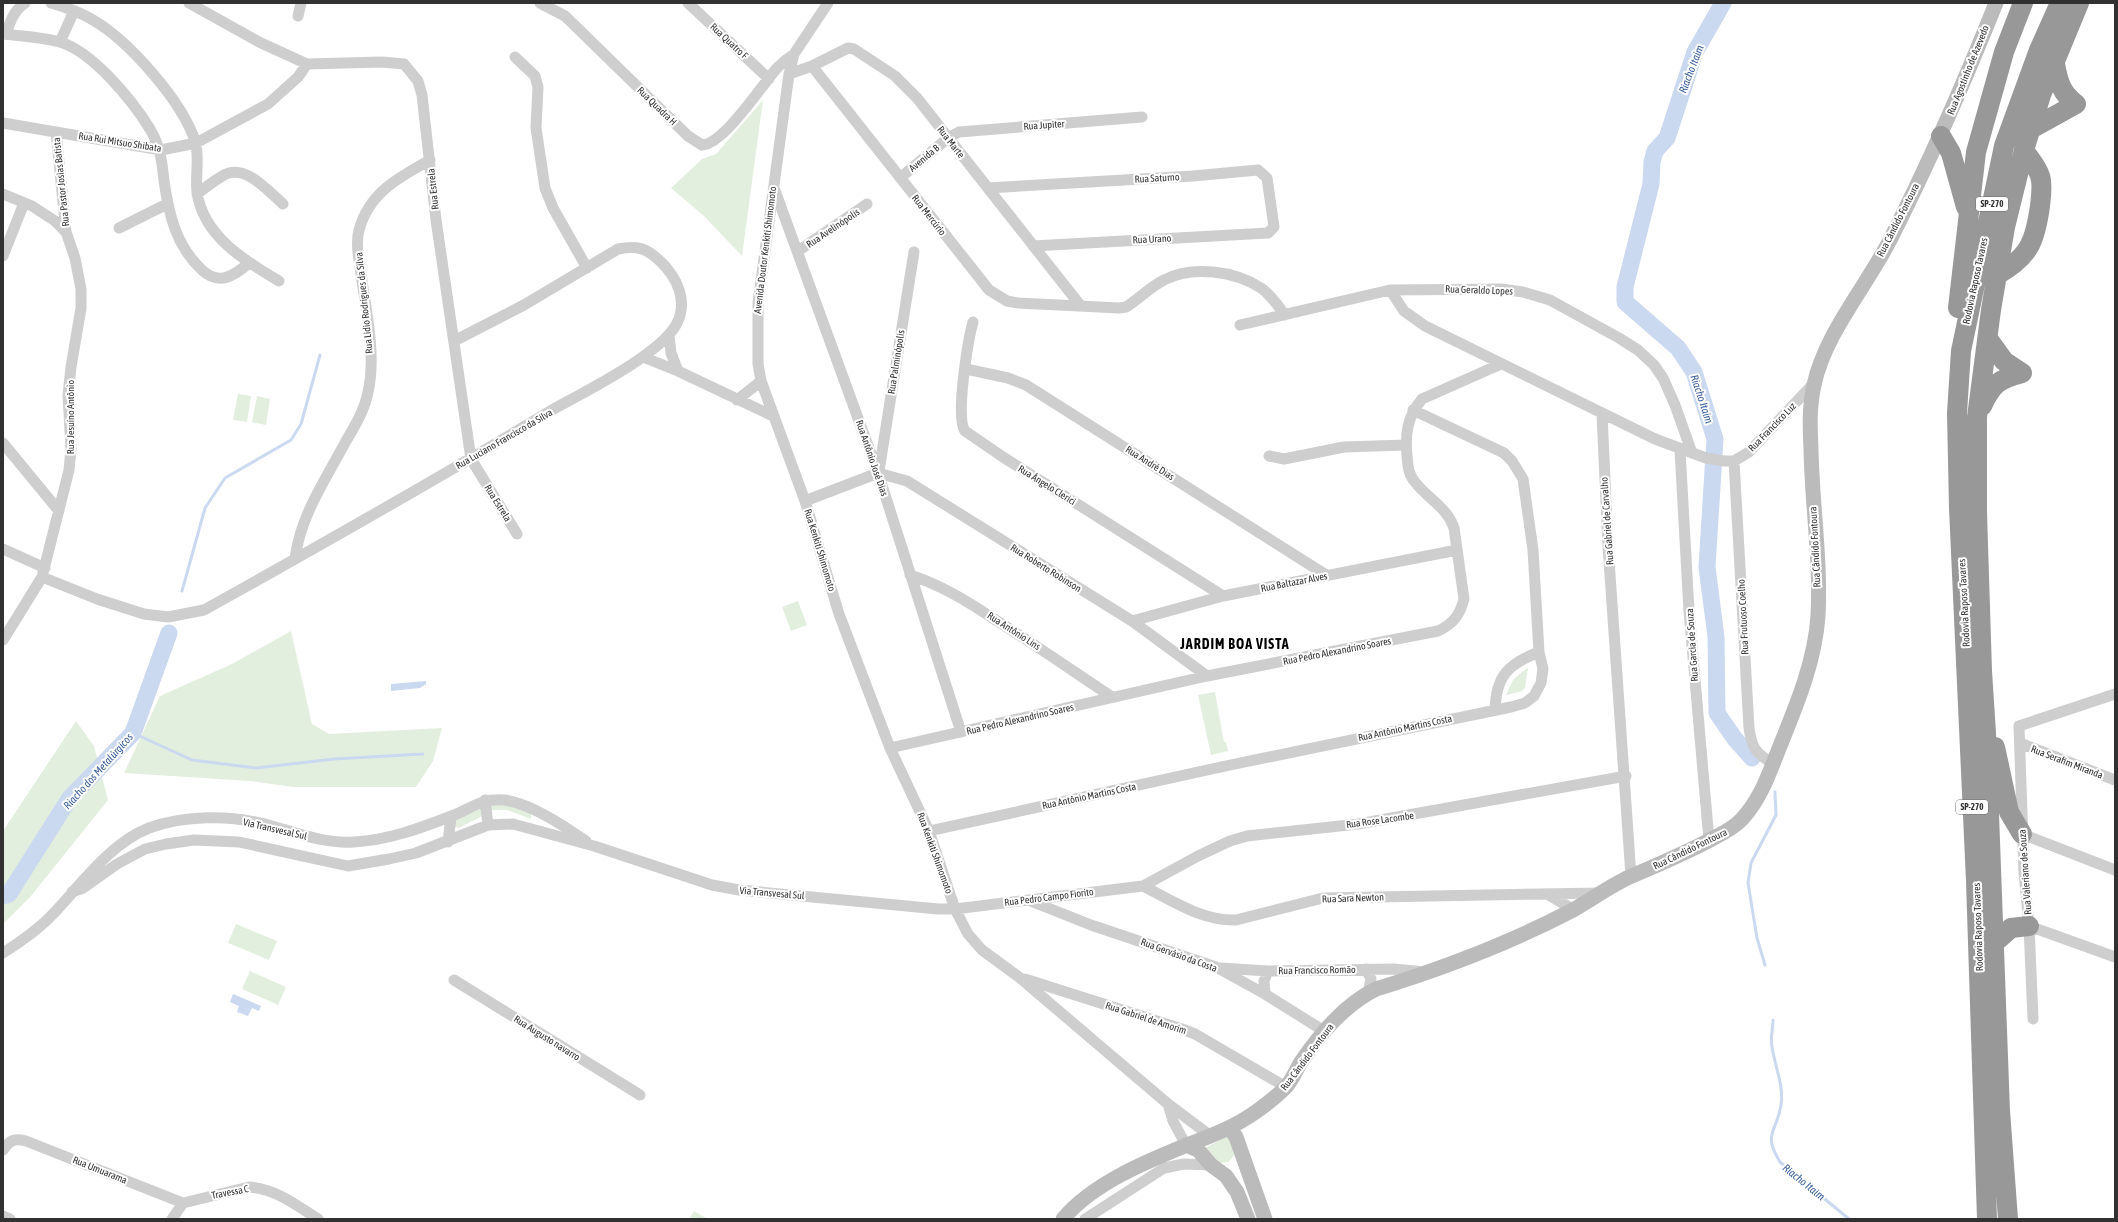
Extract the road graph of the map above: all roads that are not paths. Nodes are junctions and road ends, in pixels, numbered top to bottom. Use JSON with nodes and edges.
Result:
{"nodes":[{"id":1,"x":25,"y":3,"type":"edge"},
{"id":2,"x":51,"y":3,"type":"edge"},
{"id":3,"x":189,"y":3,"type":"edge"},
{"id":4,"x":301,"y":3,"type":"edge"},
{"id":5,"x":540,"y":3,"type":"edge"},
{"id":6,"x":688,"y":3,"type":"edge"},
{"id":7,"x":1996,"y":3,"type":"edge"},
{"id":8,"x":2023,"y":3,"type":"edge"},
{"id":9,"x":2060,"y":3,"type":"edge"},
{"id":10,"x":2079,"y":3,"type":"edge"},
{"id":11,"x":826,"y":4,"type":"edge"},
{"id":12,"x":74,"y":11,"type":"junction"},
{"id":13,"x":298,"y":16,"type":"dead end"},
{"id":14,"x":4,"y":34,"type":"edge"},
{"id":15,"x":60,"y":42,"type":"junction"},
{"id":16,"x":794,"y":54,"type":"junction"},
{"id":17,"x":515,"y":56,"type":"dead end"},
{"id":18,"x":307,"y":64,"type":"junction"},
{"id":19,"x":2055,"y":64,"type":"junction"},
{"id":20,"x":812,"y":66,"type":"junction"},
{"id":21,"x":789,"y":74,"type":"junction"},
{"id":22,"x":768,"y":79,"type":"junction"},
{"id":23,"x":1142,"y":117,"type":"dead end"},
{"id":24,"x":3,"y":123,"type":"edge"},
{"id":25,"x":2029,"y":130,"type":"junction"},
{"id":26,"x":56,"y":132,"type":"junction"},
{"id":27,"x":1941,"y":136,"type":"junction"},
{"id":28,"x":948,"y":138,"type":"junction"},
{"id":29,"x":196,"y":143,"type":"junction"},
{"id":30,"x":160,"y":150,"type":"junction"},
{"id":31,"x":2024,"y":150,"type":"junction"},
{"id":32,"x":430,"y":160,"type":"junction"},
{"id":33,"x":900,"y":178,"type":"junction"},
{"id":34,"x":773,"y":186,"type":"junction"},
{"id":35,"x":988,"y":188,"type":"junction"},
{"id":36,"x":3,"y":194,"type":"edge"},
{"id":37,"x":198,"y":194,"type":"junction"},
{"id":38,"x":24,"y":203,"type":"junction"},
{"id":39,"x":167,"y":204,"type":"junction"},
{"id":40,"x":283,"y":204,"type":"dead end"},
{"id":41,"x":867,"y":204,"type":"dead end"},
{"id":42,"x":1967,"y":213,"type":"junction"},
{"id":43,"x":119,"y":228,"type":"dead end"},
{"id":44,"x":66,"y":232,"type":"junction"},
{"id":45,"x":1270,"y":232,"type":"joint"},
{"id":46,"x":1033,"y":246,"type":"junction"},
{"id":47,"x":798,"y":251,"type":"junction"},
{"id":48,"x":914,"y":252,"type":"dead end"},
{"id":49,"x":3,"y":256,"type":"edge"},
{"id":50,"x":249,"y":263,"type":"junction"},
{"id":51,"x":587,"y":268,"type":"junction"},
{"id":52,"x":1997,"y":275,"type":"junction"},
{"id":53,"x":279,"y":281,"type":"dead end"},
{"id":54,"x":1390,"y":290,"type":"junction"},
{"id":55,"x":1080,"y":305,"type":"junction"},
{"id":56,"x":1285,"y":315,"type":"junction"},
{"id":57,"x":973,"y":322,"type":"dead end"},
{"id":58,"x":1240,"y":325,"type":"dead end"},
{"id":59,"x":669,"y":335,"type":"junction"},
{"id":60,"x":1988,"y":339,"type":"junction"},
{"id":61,"x":454,"y":341,"type":"junction"},
{"id":62,"x":1961,"y":351,"type":"junction"},
{"id":63,"x":643,"y":357,"type":"junction"},
{"id":64,"x":1502,"y":364,"type":"junction"},
{"id":65,"x":966,"y":369,"type":"junction"},
{"id":66,"x":678,"y":371,"type":"junction"},
{"id":67,"x":760,"y":381,"type":"junction"},
{"id":68,"x":1814,"y":383,"type":"junction"},
{"id":69,"x":737,"y":400,"type":"junction"},
{"id":70,"x":1413,"y":410,"type":"junction"},
{"id":71,"x":1602,"y":414,"type":"junction"},
{"id":72,"x":773,"y":416,"type":"junction"},
{"id":73,"x":1977,"y":417,"type":"junction"},
{"id":74,"x":3,"y":443,"type":"edge"},
{"id":75,"x":1406,"y":445,"type":"junction"},
{"id":76,"x":1680,"y":450,"type":"junction"},
{"id":77,"x":1692,"y":453,"type":"junction"},
{"id":78,"x":1269,"y":456,"type":"dead end"},
{"id":79,"x":471,"y":459,"type":"junction"},
{"id":80,"x":1729,"y":461,"type":"junction"},
{"id":81,"x":878,"y":473,"type":"junction"},
{"id":82,"x":805,"y":501,"type":"junction"},
{"id":83,"x":59,"y":511,"type":"junction"},
{"id":84,"x":517,"y":534,"type":"dead end"},
{"id":85,"x":3,"y":549,"type":"edge"},
{"id":86,"x":1458,"y":550,"type":"junction"},
{"id":87,"x":295,"y":559,"type":"junction"},
{"id":88,"x":43,"y":572,"type":"junction"},
{"id":89,"x":910,"y":575,"type":"junction"},
{"id":90,"x":1326,"y":575,"type":"junction"},
{"id":91,"x":1223,"y":596,"type":"junction"},
{"id":92,"x":1132,"y":621,"type":"junction"},
{"id":93,"x":3,"y":640,"type":"edge"},
{"id":94,"x":1538,"y":652,"type":"junction"},
{"id":95,"x":1207,"y":676,"type":"junction"},
{"id":96,"x":2115,"y":694,"type":"edge"},
{"id":97,"x":1112,"y":697,"type":"junction"},
{"id":98,"x":1495,"y":710,"type":"junction"},
{"id":99,"x":961,"y":732,"type":"junction"},
{"id":100,"x":1986,"y":733,"type":"junction"},
{"id":101,"x":2020,"y":743,"type":"junction"},
{"id":102,"x":890,"y":748,"type":"junction"},
{"id":103,"x":1773,"y":764,"type":"junction"},
{"id":104,"x":1626,"y":776,"type":"junction"},
{"id":105,"x":2115,"y":780,"type":"edge"},
{"id":106,"x":485,"y":800,"type":"junction"},
{"id":107,"x":451,"y":817,"type":"junction"},
{"id":108,"x":167,"y":822,"type":"junction"},
{"id":109,"x":488,"y":825,"type":"junction"},
{"id":110,"x":929,"y":831,"type":"junction"},
{"id":111,"x":2022,"y":834,"type":"junction"},
{"id":112,"x":1709,"y":840,"type":"junction"},
{"id":113,"x":448,"y":842,"type":"junction"},
{"id":114,"x":166,"y":844,"type":"junction"},
{"id":115,"x":594,"y":846,"type":"junction"},
{"id":116,"x":2115,"y":870,"type":"edge"},
{"id":117,"x":1631,"y":876,"type":"junction"},
{"id":118,"x":1143,"y":886,"type":"junction"},
{"id":119,"x":72,"y":892,"type":"junction"},
{"id":120,"x":1602,"y":892,"type":"junction"},
{"id":121,"x":1549,"y":895,"type":"junction"},
{"id":122,"x":1025,"y":900,"type":"junction"},
{"id":123,"x":955,"y":909,"type":"junction"},
{"id":124,"x":1574,"y":910,"type":"junction"},
{"id":125,"x":2029,"y":926,"type":"junction"},
{"id":126,"x":1993,"y":944,"type":"junction"},
{"id":127,"x":3,"y":953,"type":"edge"},
{"id":128,"x":2115,"y":957,"type":"edge"},
{"id":129,"x":1216,"y":967,"type":"junction"},
{"id":130,"x":1366,"y":970,"type":"junction"},
{"id":131,"x":1268,"y":971,"type":"junction"},
{"id":132,"x":1432,"y":972,"type":"junction"},
{"id":133,"x":1019,"y":976,"type":"junction"},
{"id":134,"x":454,"y":980,"type":"dead end"},
{"id":135,"x":1368,"y":993,"type":"junction"},
{"id":136,"x":1265,"y":994,"type":"junction"},
{"id":137,"x":2033,"y":1019,"type":"dead end"},
{"id":138,"x":1324,"y":1031,"type":"junction"},
{"id":139,"x":1286,"y":1087,"type":"junction"},
{"id":140,"x":640,"y":1095,"type":"dead end"},
{"id":141,"x":1168,"y":1104,"type":"junction"},
{"id":142,"x":1230,"y":1128,"type":"junction"},
{"id":143,"x":1212,"y":1136,"type":"junction"},
{"id":144,"x":1186,"y":1146,"type":"junction"},
{"id":145,"x":3,"y":1150,"type":"edge"},
{"id":146,"x":1242,"y":1155,"type":"junction"},
{"id":147,"x":1215,"y":1168,"type":"junction"},
{"id":148,"x":183,"y":1203,"type":"junction"},
{"id":149,"x":1984,"y":1214,"type":"edge"},
{"id":150,"x":3,"y":1216,"type":"edge"},
{"id":151,"x":10,"y":1219,"type":"edge"},
{"id":152,"x":172,"y":1219,"type":"edge"},
{"id":153,"x":318,"y":1219,"type":"edge"},
{"id":154,"x":1063,"y":1219,"type":"edge"},
{"id":155,"x":1085,"y":1219,"type":"edge"},
{"id":156,"x":1248,"y":1219,"type":"edge"},
{"id":157,"x":1265,"y":1219,"type":"edge"},
{"id":158,"x":2008,"y":1219,"type":"edge"}],
"edges":[{"from":1,"to":14,"type":"street"},
{"from":2,"to":12,"type":"street"},
{"from":3,"to":18,"type":"street","name":"Rua Estrela"},
{"from":4,"to":13,"type":"street"},
{"from":5,"to":22,"type":"street","name":"Rua Quadra H"},
{"from":6,"to":22,"type":"street","name":"Rua Quatro F"},
{"from":7,"to":27,"type":"main road","name":"Rua Agostinho de Azevedo"},
{"from":8,"to":42,"type":"highway"},
{"from":9,"to":62,"type":"highway","name":"Rodovia Raposo Tavares","number":"SP-270"},
{"from":10,"to":19,"type":"highway","name":"Rodovia Raposo Tavares","number":"SP-270"},
{"from":11,"to":16,"type":"street","name":"Avenida Doutor Kenkiti Shimomoto"},
{"from":12,"to":15,"type":"street"},
{"from":12,"to":29,"type":"street"},
{"from":14,"to":15,"type":"street"},
{"from":15,"to":30,"type":"street"},
{"from":16,"to":21,"type":"street","name":"Avenida Doutor Kenkiti Shimomoto"},
{"from":16,"to":22,"type":"street","name":"Rua Quadra H"},
{"from":17,"to":51,"type":"street"},
{"from":18,"to":29,"type":"street","name":"Rua Rui Mitsuo Shibata"},
{"from":18,"to":32,"type":"street","name":"Rua Estrela"},
{"from":19,"to":25,"type":"highway","name":"Rodovia Raposo Tavares","number":"SP-270"},
{"from":19,"to":25,"type":"highway"},
{"from":20,"to":21,"type":"street","name":"Rua Marte"},
{"from":20,"to":28,"type":"street","name":"Rua Marte"},
{"from":20,"to":33,"type":"street","name":"Rua Mercúrio"},
{"from":21,"to":34,"type":"street","name":"Avenida Doutor Kenkiti Shimomoto"},
{"from":23,"to":28,"type":"street","name":"Rua Jupiter"},
{"from":24,"to":26,"type":"street","name":"Rua Rui Mitsuo Shibata"},
{"from":25,"to":31,"type":"highway","name":"Rodovia Raposo Tavares","number":"SP-270"},
{"from":26,"to":30,"type":"street","name":"Rua Rui Mitsuo Shibata"},
{"from":26,"to":44,"type":"street","name":"Rua Pastor Josias Batista"},
{"from":27,"to":42,"type":"highway"},
{"from":27,"to":68,"type":"main road","name":"Rua Cândido Fontoura"},
{"from":28,"to":33,"type":"street","name":"Avenida B"},
{"from":28,"to":35,"type":"street","name":"Rua Marte"},
{"from":29,"to":30,"type":"street","name":"Rua Rui Mitsuo Shibata"},
{"from":29,"to":37,"type":"street"},
{"from":30,"to":39,"type":"street"},
{"from":31,"to":52,"type":"highway","name":"Rodovia Raposo Tavares","number":"SP-270"},
{"from":31,"to":52,"type":"highway"},
{"from":32,"to":61,"type":"street","name":"Rua Estrela"},
{"from":32,"to":87,"type":"street","name":"Rua Lidio Rodrigues da Silva"},
{"from":33,"to":55,"type":"street","name":"Rua Mercúrio"},
{"from":34,"to":47,"type":"street","name":"Rua Antônio José Dias"},
{"from":34,"to":67,"type":"street","name":"Avenida Doutor Kenkiti Shimomoto"},
{"from":35,"to":45,"type":"street","name":"Rua Saturno"},
{"from":35,"to":46,"type":"street","name":"Rua Marte"},
{"from":36,"to":38,"type":"street"},
{"from":37,"to":40,"type":"street"},
{"from":37,"to":50,"type":"street"},
{"from":38,"to":44,"type":"street"},
{"from":38,"to":49,"type":"street"},
{"from":39,"to":43,"type":"street"},
{"from":39,"to":50,"type":"street"},
{"from":41,"to":47,"type":"street","name":"Rua Avelinópolis"},
{"from":42,"to":62,"type":"highway"},
{"from":44,"to":83,"type":"street","name":"Rua Jesuíno Antônio"},
{"from":45,"to":46,"type":"street","name":"Rua Urano"},
{"from":46,"to":55,"type":"street","name":"Rua Marte"},
{"from":47,"to":81,"type":"street","name":"Rua Antônio José Dias"},
{"from":48,"to":81,"type":"street","name":"Rua Palminópolis"},
{"from":50,"to":53,"type":"street"},
{"from":51,"to":59,"type":"street","name":"Rua Luciano Francisco da Silva"},
{"from":51,"to":61,"type":"street","name":"Rua Luciano Francisco da Silva"},
{"from":52,"to":60,"type":"highway","name":"Rodovia Raposo Tavares","number":"SP-270"},
{"from":54,"to":56,"type":"street","name":"Rua Geraldo Lopes"},
{"from":54,"to":64,"type":"street"},
{"from":54,"to":77,"type":"street","name":"Rua Geraldo Lopes"},
{"from":55,"to":56,"type":"street","name":"Rua Mercúrio"},
{"from":56,"to":58,"type":"street","name":"Rua Geraldo Lopes"},
{"from":57,"to":65,"type":"street","name":"Rua Ângelo Clerici"},
{"from":59,"to":63,"type":"street","name":"Rua Luciano Francisco da Silva"},
{"from":59,"to":66,"type":"street"},
{"from":60,"to":73,"type":"highway","name":"Rodovia Raposo Tavares","number":"SP-270"},
{"from":60,"to":73,"type":"highway"},
{"from":61,"to":79,"type":"street","name":"Rua Estrela"},
{"from":62,"to":149,"type":"highway","name":"Rodovia Raposo Tavares","number":"SP-270"},
{"from":63,"to":66,"type":"street"},
{"from":63,"to":79,"type":"street","name":"Rua Luciano Francisco da Silva"},
{"from":64,"to":70,"type":"street","name":"Rua Pedro Alexandrino Soares"},
{"from":64,"to":71,"type":"street"},
{"from":65,"to":90,"type":"street","name":"Rua André Dias"},
{"from":65,"to":91,"type":"street","name":"Rua Ângelo Clerici"},
{"from":66,"to":69,"type":"street"},
{"from":67,"to":69,"type":"street"},
{"from":67,"to":72,"type":"street","name":"Avenida Doutor Kenkiti Shimomoto"},
{"from":68,"to":80,"type":"street","name":"Rua Francisco Luz"},
{"from":68,"to":103,"type":"main road","name":"Rua Cândido Fontoura"},
{"from":69,"to":72,"type":"street"},
{"from":70,"to":75,"type":"street","name":"Rua Pedro Alexandrino Soares"},
{"from":70,"to":94,"type":"street","name":"Rua Antônio Martins Costa"},
{"from":71,"to":76,"type":"street"},
{"from":71,"to":104,"type":"street","name":"Rua Gabriel de Carvalho"},
{"from":72,"to":82,"type":"street","name":"Avenida Doutor Kenkiti Shimomoto"},
{"from":73,"to":100,"type":"highway","name":"Rodovia Raposo Tavares","number":"SP-270"},
{"from":74,"to":83,"type":"street"},
{"from":75,"to":78,"type":"street"},
{"from":75,"to":86,"type":"street","name":"Rua Pedro Alexandrino Soares"},
{"from":76,"to":77,"type":"street"},
{"from":76,"to":112,"type":"street","name":"Rua Garcia de Souza"},
{"from":77,"to":80,"type":"street"},
{"from":79,"to":84,"type":"street","name":"Rua Estrela"},
{"from":79,"to":87,"type":"street","name":"Rua Luciano Francisco da Silva"},
{"from":80,"to":103,"type":"street","name":"Rua Frutuoso Coelho"},
{"from":81,"to":82,"type":"street"},
{"from":81,"to":89,"type":"street","name":"Rua Antônio José Dias"},
{"from":81,"to":92,"type":"street","name":"Rua Roberto Robinson"},
{"from":82,"to":102,"type":"street","name":"Rua Kenkiti Shimomoto"},
{"from":83,"to":88,"type":"street","name":"Rua Jesuíno Antônio"},
{"from":85,"to":88,"type":"street","name":"Rua Luciano Francisco da Silva"},
{"from":86,"to":90,"type":"street","name":"Rua Baltazar Alves"},
{"from":86,"to":95,"type":"street","name":"Rua Pedro Alexandrino Soares"},
{"from":87,"to":88,"type":"street","name":"Rua Luciano Francisco da Silva"},
{"from":88,"to":93,"type":"street","name":"Rua Jesuíno Antônio"},
{"from":89,"to":97,"type":"street","name":"Rua Antônio Lins"},
{"from":89,"to":99,"type":"street","name":"Rua Antônio José Dias"},
{"from":90,"to":91,"type":"street","name":"Rua Baltazar Alves"},
{"from":91,"to":92,"type":"street","name":"Rua Baltazar Alves"},
{"from":92,"to":95,"type":"street","name":"Rua Roberto Robinson"},
{"from":94,"to":98,"type":"street"},
{"from":94,"to":98,"type":"street","name":"Rua Antônio Martins Costa"},
{"from":95,"to":97,"type":"street","name":"Rua Pedro Alexandrino Soares"},
{"from":96,"to":101,"type":"street","name":"Rua Valeriano de Souza"},
{"from":97,"to":99,"type":"street","name":"Rua Pedro Alexandrino Soares"},
{"from":98,"to":110,"type":"street","name":"Rua Antônio Martins Costa"},
{"from":99,"to":102,"type":"street","name":"Rua Pedro Alexandrino Soares"},
{"from":100,"to":111,"type":"highway"},
{"from":100,"to":126,"type":"highway","name":"Rodovia Raposo Tavares","number":"SP-270"},
{"from":101,"to":105,"type":"street","name":"Rua Serafim Miranda"},
{"from":101,"to":111,"type":"street","name":"Rua Valeriano de Souza"},
{"from":102,"to":110,"type":"street","name":"Rua Kenkiti Shimomoto"},
{"from":103,"to":112,"type":"main road","name":"Rua Cândido Fontoura"},
{"from":104,"to":117,"type":"street","name":"Rua Gabriel de Carvalho"},
{"from":104,"to":118,"type":"street","name":"Rua Rose Lacombe"},
{"from":106,"to":107,"type":"street","name":"Via Transvesal Sul"},
{"from":106,"to":109,"type":"street"},
{"from":106,"to":115,"type":"street","name":"Via Transvesal Sul"},
{"from":107,"to":108,"type":"street","name":"Via Transvesal Sul"},
{"from":107,"to":113,"type":"street"},
{"from":108,"to":114,"type":"street"},
{"from":108,"to":119,"type":"street","name":"Via Transvesal Sul"},
{"from":109,"to":113,"type":"street","name":"Via Transvesal Sul"},
{"from":109,"to":115,"type":"street","name":"Via Transvesal Sul"},
{"from":110,"to":123,"type":"street","name":"Rua Kenkiti Shimomoto"},
{"from":111,"to":116,"type":"street"},
{"from":111,"to":125,"type":"street","name":"Rua Valeriano de Souza"},
{"from":112,"to":117,"type":"main road","name":"Rua Cândido Fontoura"},
{"from":113,"to":114,"type":"street","name":"Via Transvesal Sul"},
{"from":114,"to":119,"type":"street","name":"Via Transvesal Sul"},
{"from":115,"to":123,"type":"street","name":"Via Transvesal Sul"},
{"from":117,"to":120,"type":"main road","name":"Rua Cândido Fontoura"},
{"from":118,"to":121,"type":"street","name":"Rua Sara Newton"},
{"from":118,"to":122,"type":"street","name":"Rua Pedro Campo Fiorito"},
{"from":119,"to":127,"type":"street","name":"Via Transvesal Sul"},
{"from":120,"to":121,"type":"street","name":"Rua Sara Newton"},
{"from":120,"to":124,"type":"main road","name":"Rua Cândido Fontoura"},
{"from":121,"to":124,"type":"street"},
{"from":122,"to":123,"type":"street","name":"Rua Pedro Campo Fiorito"},
{"from":122,"to":129,"type":"street","name":"Rua Gervásio da Costa"},
{"from":123,"to":133,"type":"street","name":"Rua Kenkiti Shimomoto"},
{"from":124,"to":132,"type":"main road","name":"Rua Cândido Fontoura"},
{"from":125,"to":126,"type":"highway"},
{"from":125,"to":128,"type":"street"},
{"from":125,"to":137,"type":"street","name":"Rua Valeriano de Souza"},
{"from":126,"to":158,"type":"highway","name":"Rodovia Raposo Tavares","number":"SP-270"},
{"from":129,"to":131,"type":"street","name":"Rua Francisco Romão"},
{"from":129,"to":136,"type":"street","name":"Rua Gervásio da Costa"},
{"from":130,"to":131,"type":"street","name":"Rua Francisco Romão"},
{"from":130,"to":132,"type":"street","name":"Rua Francisco Romão"},
{"from":130,"to":135,"type":"street","name":"Rua Francisco Romão"},
{"from":131,"to":136,"type":"street","name":"Rua Francisco Romão"},
{"from":132,"to":135,"type":"main road","name":"Rua Cândido Fontoura"},
{"from":133,"to":139,"type":"street","name":"Rua Gabriel de Amorim"},
{"from":133,"to":141,"type":"street","name":"Rua Kenkiti Shimomoto"},
{"from":134,"to":140,"type":"street","name":"Rua Augusto navarro"},
{"from":135,"to":138,"type":"main road","name":"Rua Cândido Fontoura"},
{"from":136,"to":138,"type":"street","name":"Rua Gervásio da Costa"},
{"from":138,"to":139,"type":"main road","name":"Rua Cândido Fontoura"},
{"from":139,"to":142,"type":"main road","name":"Rua Cândido Fontoura"},
{"from":141,"to":143,"type":"street","name":"Rua Kenkiti Shimomoto"},
{"from":141,"to":144,"type":"street"},
{"from":142,"to":143,"type":"main road","name":"Rua Cândido Fontoura"},
{"from":142,"to":146,"type":"main road"},
{"from":143,"to":144,"type":"main road","name":"Rua Cândido Fontoura"},
{"from":144,"to":147,"type":"main road"},
{"from":144,"to":154,"type":"main road","name":"Rua Cândido Fontoura"},
{"from":145,"to":148,"type":"street","name":"Rua Umuarama"},
{"from":146,"to":147,"type":"main road"},
{"from":146,"to":157,"type":"main road"},
{"from":147,"to":155,"type":"street"},
{"from":147,"to":156,"type":"main road"},
{"from":148,"to":152,"type":"street"},
{"from":148,"to":153,"type":"street","name":"Travessa C"},
{"from":150,"to":151,"type":"street"}]}
